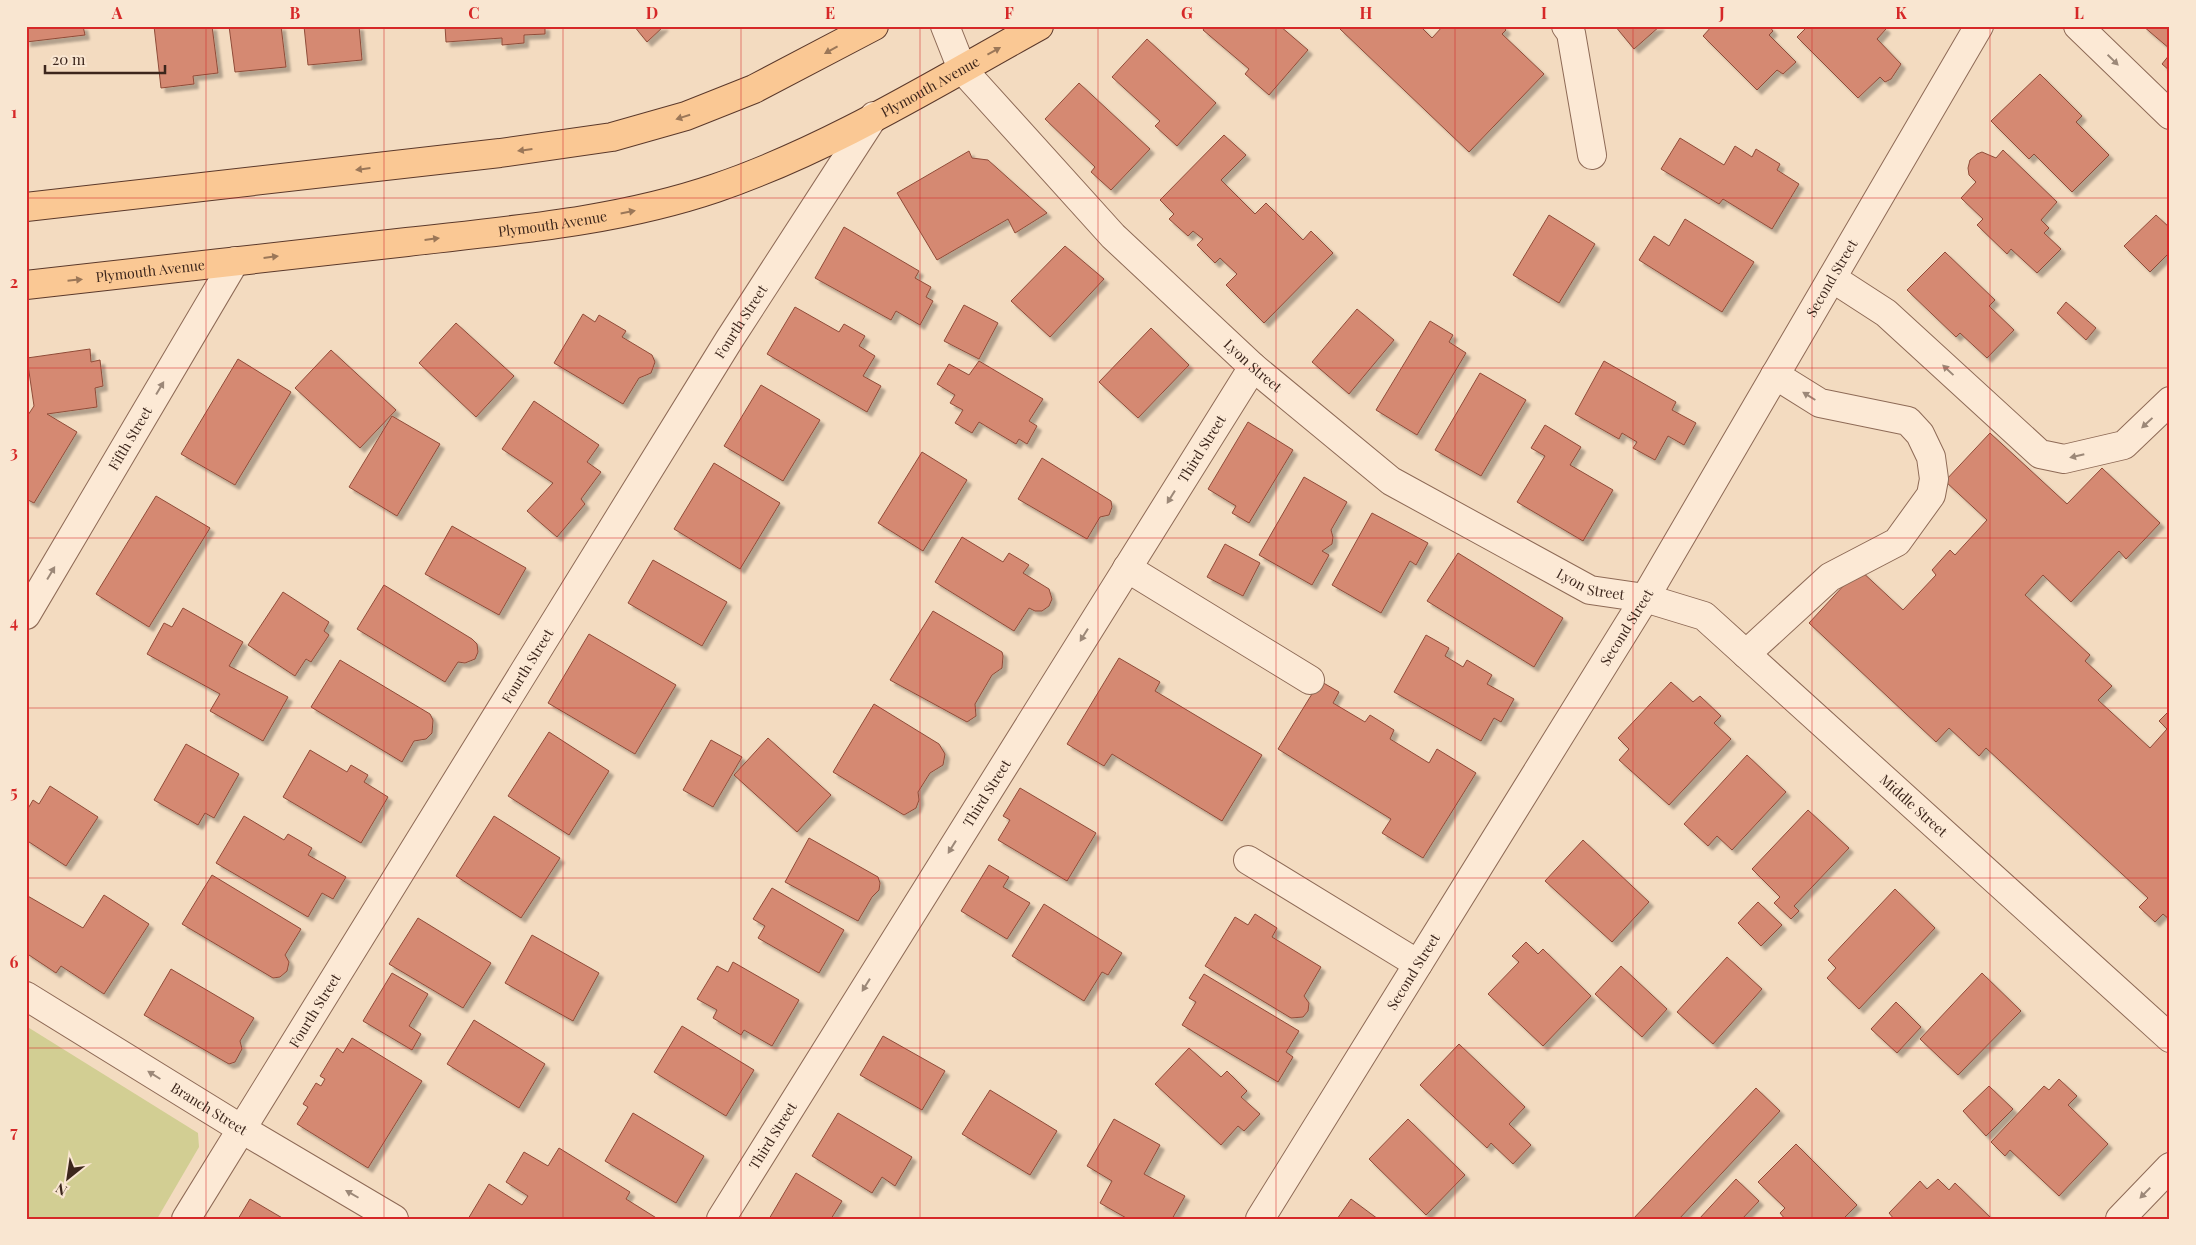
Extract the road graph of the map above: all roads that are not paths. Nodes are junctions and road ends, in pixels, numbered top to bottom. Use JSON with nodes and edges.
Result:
{"nodes":[{"id":1,"x":874,"y":26,"type":"edge"},
{"id":2,"x":945,"y":26,"type":"edge"},
{"id":3,"x":1040,"y":26,"type":"edge"},
{"id":4,"x":1566,"y":26,"type":"edge"},
{"id":5,"x":1979,"y":26,"type":"edge"},
{"id":6,"x":2078,"y":26,"type":"edge"},
{"id":7,"x":962,"y":69,"type":"junction"},
{"id":8,"x":2170,"y":114,"type":"edge"},
{"id":9,"x":874,"y":116,"type":"junction"},
{"id":10,"x":1592,"y":155,"type":"dead end"},
{"id":11,"x":26,"y":207,"type":"edge"},
{"id":12,"x":235,"y":261,"type":"junction"},
{"id":13,"x":1832,"y":278,"type":"junction"},
{"id":14,"x":26,"y":285,"type":"edge"},
{"id":15,"x":1253,"y":367,"type":"junction"},
{"id":16,"x":1775,"y":375,"type":"junction"},
{"id":17,"x":2170,"y":401,"type":"edge"},
{"id":18,"x":1126,"y":568,"type":"junction"},
{"id":19,"x":1644,"y":598,"type":"junction"},
{"id":20,"x":26,"y":615,"type":"edge"},
{"id":21,"x":1746,"y":654,"type":"junction"},
{"id":22,"x":1310,"y":680,"type":"dead end"},
{"id":23,"x":1248,"y":860,"type":"dead end"},
{"id":24,"x":1418,"y":964,"type":"junction"},
{"id":25,"x":26,"y":996,"type":"edge"},
{"id":26,"x":2170,"y":1038,"type":"edge"},
{"id":27,"x":240,"y":1128,"type":"junction"},
{"id":28,"x":2170,"y":1167,"type":"edge"},
{"id":29,"x":186,"y":1219,"type":"edge"},
{"id":30,"x":394,"y":1219,"type":"edge"},
{"id":31,"x":721,"y":1219,"type":"edge"},
{"id":32,"x":1260,"y":1219,"type":"edge"},
{"id":33,"x":2120,"y":1219,"type":"edge"}],
"edges":[{"from":1,"to":11,"type":"main road","one_way":true},
{"from":2,"to":7,"type":"street","name":"Lyon Street"},
{"from":7,"to":3,"type":"main road","name":"Plymouth Avenue","one_way":true},
{"from":4,"to":10,"type":"street"},
{"from":5,"to":13,"type":"street","name":"Second Street"},
{"from":6,"to":8,"type":"street","one_way":true},
{"from":7,"to":9,"type":"main road","name":"Plymouth Avenue"},
{"from":7,"to":15,"type":"street","name":"Lyon Street"},
{"from":12,"to":9,"type":"main road","name":"Plymouth Avenue","one_way":true},
{"from":9,"to":27,"type":"street","name":"Fourth Street"},
{"from":14,"to":12,"type":"main road","name":"Plymouth Avenue","one_way":true},
{"from":20,"to":12,"type":"street","name":"Fifth Street","one_way":true},
{"from":13,"to":16,"type":"street","name":"Second Street"},
{"from":17,"to":13,"type":"street","one_way":true},
{"from":15,"to":18,"type":"street","name":"Third Street","one_way":true},
{"from":15,"to":19,"type":"street","name":"Lyon Street"},
{"from":16,"to":19,"type":"street","name":"Second Street"},
{"from":21,"to":16,"type":"street","one_way":true},
{"from":18,"to":22,"type":"street"},
{"from":18,"to":31,"type":"street","name":"Third Street","one_way":true},
{"from":19,"to":21,"type":"street","name":"Middle Street"},
{"from":19,"to":24,"type":"street","name":"Second Street"},
{"from":21,"to":26,"type":"street","name":"Middle Street"},
{"from":23,"to":24,"type":"street"},
{"from":24,"to":32,"type":"street","name":"Second Street"},
{"from":27,"to":25,"type":"street","name":"Branch Street","one_way":true},
{"from":27,"to":29,"type":"street","name":"Fourth Street"},
{"from":30,"to":27,"type":"street","name":"Branch Street","one_way":true},
{"from":28,"to":33,"type":"street","one_way":true}]}
